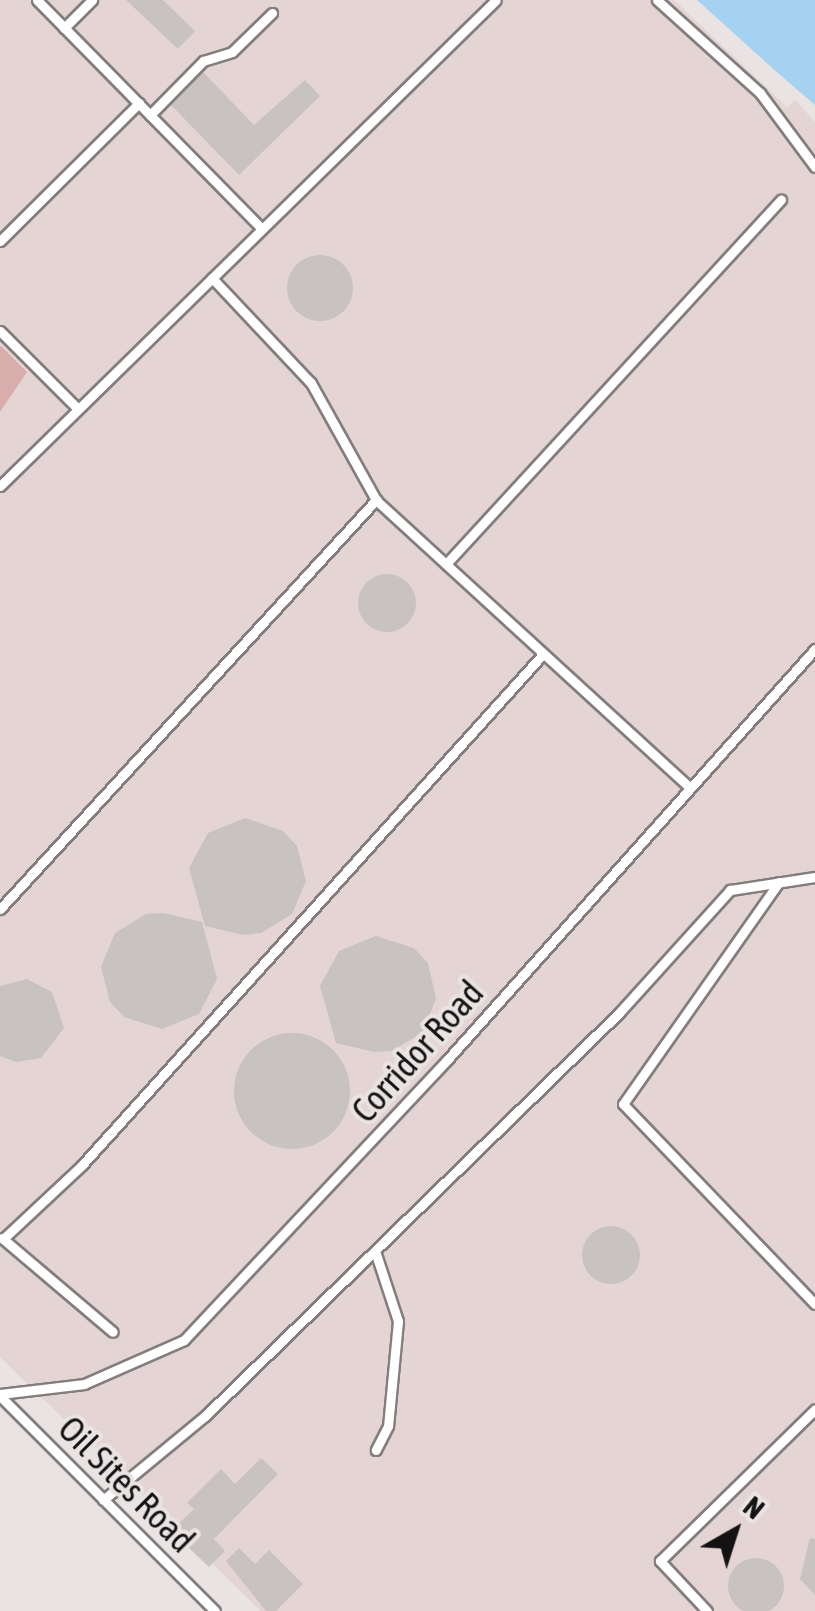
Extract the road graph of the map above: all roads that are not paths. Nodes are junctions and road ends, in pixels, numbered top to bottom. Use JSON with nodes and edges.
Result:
{"nodes":[{"id":1,"x":37,"y":0,"type":"edge"},
{"id":2,"x":92,"y":0,"type":"edge"},
{"id":3,"x":658,"y":0,"type":"edge"},
{"id":4,"x":492,"y":1,"type":"edge"},
{"id":5,"x":272,"y":13,"type":"dead end"},
{"id":6,"x":64,"y":28,"type":"junction"},
{"id":7,"x":139,"y":103,"type":"junction"},
{"id":8,"x":150,"y":115,"type":"junction"},
{"id":9,"x":815,"y":167,"type":"edge"},
{"id":10,"x":781,"y":200,"type":"dead end"},
{"id":11,"x":262,"y":229,"type":"junction"},
{"id":12,"x":0,"y":240,"type":"edge"},
{"id":13,"x":212,"y":278,"type":"junction"},
{"id":14,"x":0,"y":331,"type":"edge"},
{"id":15,"x":78,"y":409,"type":"junction"},
{"id":16,"x":0,"y":486,"type":"edge"},
{"id":17,"x":376,"y":500,"type":"junction"},
{"id":18,"x":446,"y":564,"type":"junction"},
{"id":19,"x":815,"y":650,"type":"edge"},
{"id":20,"x":544,"y":654,"type":"junction"},
{"id":21,"x":690,"y":787,"type":"junction"},
{"id":22,"x":815,"y":877,"type":"edge"},
{"id":23,"x":780,"y":882,"type":"junction"},
{"id":24,"x":0,"y":909,"type":"edge"},
{"id":25,"x":2,"y":1238,"type":"edge"},
{"id":26,"x":374,"y":1251,"type":"junction"},
{"id":27,"x":815,"y":1304,"type":"edge"},
{"id":28,"x":113,"y":1332,"type":"dead end"},
{"id":29,"x":0,"y":1395,"type":"edge"},
{"id":30,"x":815,"y":1409,"type":"edge"},
{"id":31,"x":376,"y":1450,"type":"dead end"},
{"id":32,"x":103,"y":1500,"type":"junction"},
{"id":33,"x":214,"y":1611,"type":"edge"},
{"id":34,"x":707,"y":1611,"type":"edge"}],
"edges":[{"from":1,"to":6,"type":"lane"},
{"from":2,"to":6,"type":"lane"},
{"from":3,"to":9,"type":"lane"},
{"from":4,"to":11,"type":"lane"},
{"from":5,"to":8,"type":"lane"},
{"from":6,"to":7,"type":"lane"},
{"from":7,"to":8,"type":"lane"},
{"from":7,"to":12,"type":"lane"},
{"from":8,"to":11,"type":"lane"},
{"from":10,"to":18,"type":"lane"},
{"from":11,"to":13,"type":"lane"},
{"from":13,"to":15,"type":"lane"},
{"from":13,"to":17,"type":"lane"},
{"from":14,"to":15,"type":"lane"},
{"from":15,"to":16,"type":"lane"},
{"from":17,"to":18,"type":"lane"},
{"from":17,"to":24,"type":"lane"},
{"from":18,"to":20,"type":"lane"},
{"from":19,"to":21,"type":"lane","name":"Corridor Road"},
{"from":20,"to":21,"type":"lane"},
{"from":20,"to":25,"type":"lane"},
{"from":21,"to":29,"type":"lane","name":"Corridor Road"},
{"from":22,"to":23,"type":"lane"},
{"from":23,"to":26,"type":"lane"},
{"from":23,"to":27,"type":"lane"},
{"from":25,"to":28,"type":"lane"},
{"from":26,"to":31,"type":"lane"},
{"from":26,"to":32,"type":"lane"},
{"from":29,"to":32,"type":"lane","name":"Oil Sites Road"},
{"from":30,"to":34,"type":"lane"},
{"from":32,"to":33,"type":"lane","name":"Oil Sites Road"}]}
